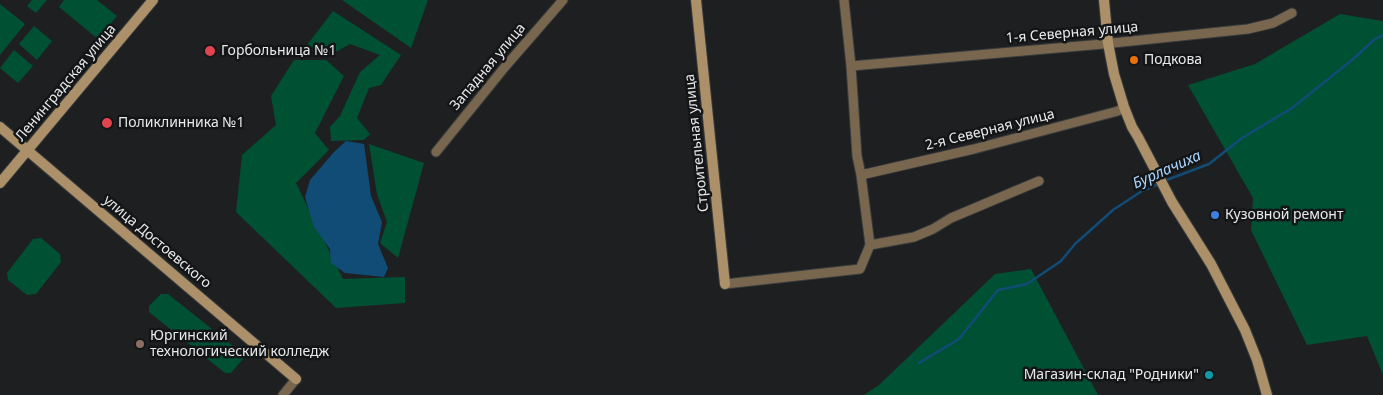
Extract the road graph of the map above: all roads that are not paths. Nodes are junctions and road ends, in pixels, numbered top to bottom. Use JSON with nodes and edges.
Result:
{"nodes":[{"id":1,"x":153,"y":0,"type":"edge"},
{"id":2,"x":563,"y":0,"type":"edge"},
{"id":3,"x":696,"y":0,"type":"edge"},
{"id":4,"x":844,"y":0,"type":"edge"},
{"id":5,"x":1104,"y":0,"type":"edge"},
{"id":6,"x":1292,"y":13,"type":"dead end"},
{"id":7,"x":1108,"y":43,"type":"junction"},
{"id":8,"x":851,"y":66,"type":"junction"},
{"id":9,"x":1124,"y":107,"type":"junction"},
{"id":10,"x":0,"y":127,"type":"edge"},
{"id":11,"x":28,"y":151,"type":"junction"},
{"id":12,"x":436,"y":152,"type":"dead end"},
{"id":13,"x":861,"y":175,"type":"junction"},
{"id":14,"x":1039,"y":181,"type":"dead end"},
{"id":15,"x":0,"y":183,"type":"edge"},
{"id":16,"x":870,"y":245,"type":"junction"},
{"id":17,"x":725,"y":284,"type":"joint"},
{"id":18,"x":296,"y":379,"type":"joint"},
{"id":19,"x":283,"y":395,"type":"edge"},
{"id":20,"x":1267,"y":395,"type":"edge"}],
"edges":[{"from":1,"to":11,"type":"street","name":"Ленинградская улица"},
{"from":2,"to":12,"type":"street","name":"Западная улица"},
{"from":3,"to":17,"type":"street","name":"Строительная улица"},
{"from":4,"to":8,"type":"street"},
{"from":5,"to":7,"type":"street"},
{"from":6,"to":7,"type":"street","name":"1-я Северная улица"},
{"from":7,"to":8,"type":"street","name":"1-я Северная улица"},
{"from":7,"to":9,"type":"street"},
{"from":8,"to":13,"type":"street"},
{"from":9,"to":13,"type":"street","name":"2-я Северная улица"},
{"from":9,"to":20,"type":"street"},
{"from":10,"to":11,"type":"street","name":"улица Достоевского"},
{"from":11,"to":15,"type":"street","name":"Ленинградская улица"},
{"from":11,"to":18,"type":"street","name":"улица Достоевского"},
{"from":13,"to":16,"type":"street"},
{"from":14,"to":16,"type":"street"},
{"from":16,"to":17,"type":"street"},
{"from":18,"to":19,"type":"street"}]}
